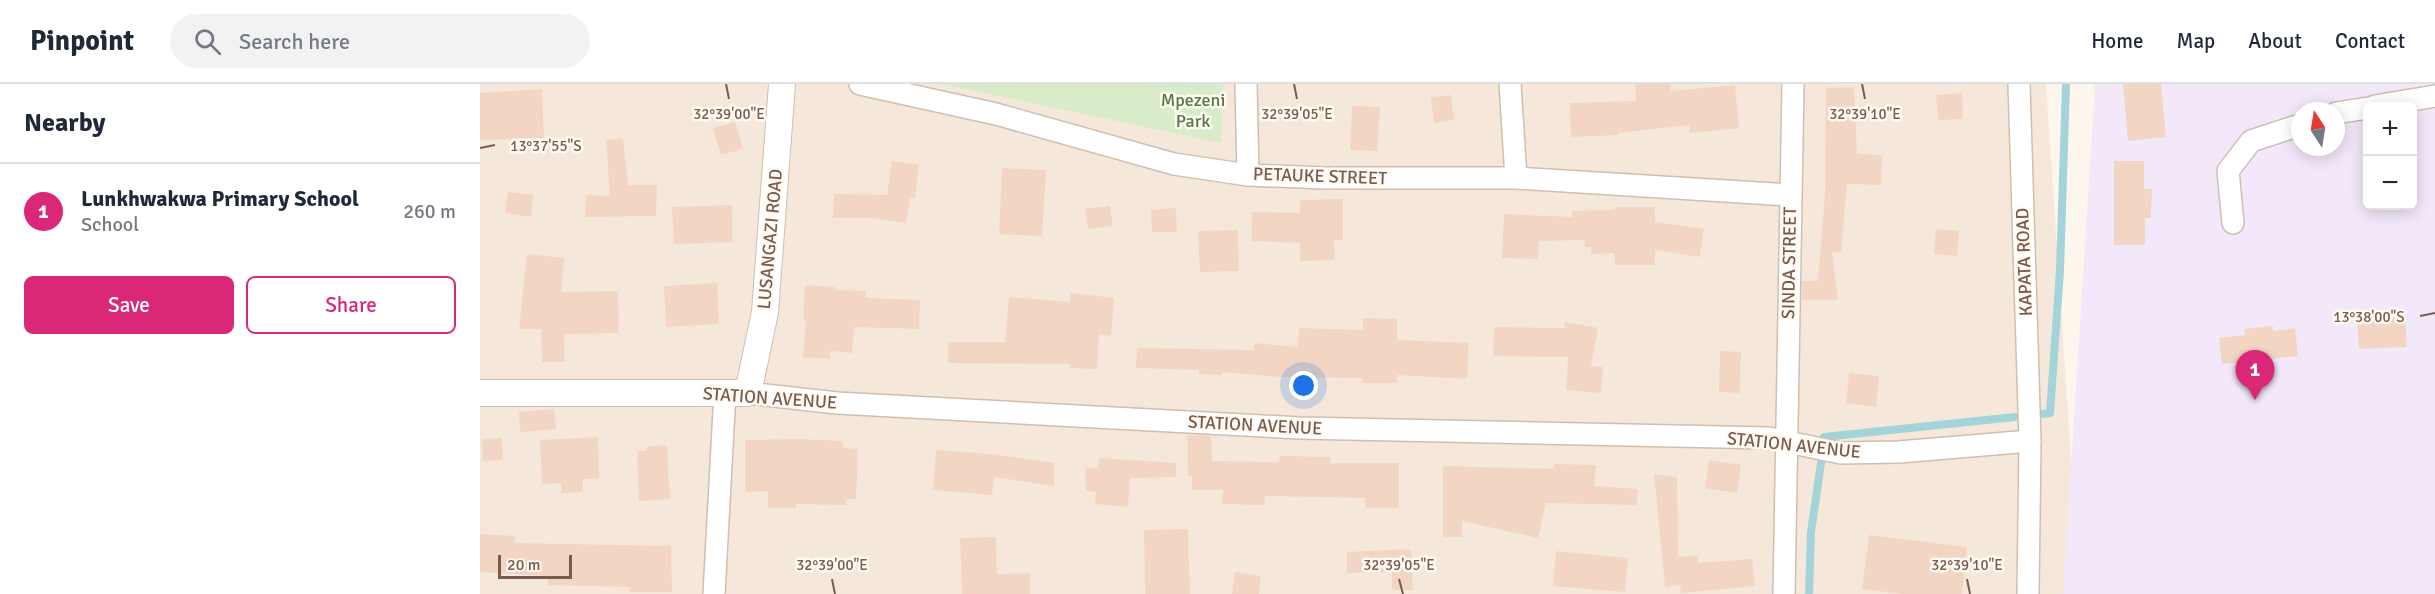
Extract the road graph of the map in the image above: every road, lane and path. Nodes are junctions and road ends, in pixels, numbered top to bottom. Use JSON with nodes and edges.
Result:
{"nodes":[{"id":1,"x":782,"y":84,"type":"edge"},
{"id":2,"x":860,"y":84,"type":"edge"},
{"id":3,"x":1246,"y":84,"type":"edge"},
{"id":4,"x":1510,"y":84,"type":"edge"},
{"id":5,"x":1793,"y":84,"type":"edge"},
{"id":6,"x":2019,"y":84,"type":"edge"},
{"id":7,"x":2435,"y":96,"type":"edge"},
{"id":8,"x":2399,"y":102,"type":"edge"},
{"id":9,"x":2363,"y":109,"type":"edge"},
{"id":10,"x":2345,"y":112,"type":"edge"},
{"id":11,"x":2291,"y":128,"type":"edge"},
{"id":12,"x":1248,"y":175,"type":"junction"},
{"id":13,"x":1516,"y":178,"type":"junction"},
{"id":14,"x":1790,"y":195,"type":"junction"},
{"id":15,"x":2233,"y":223,"type":"dead end"},
{"id":16,"x":480,"y":393,"type":"edge"},
{"id":17,"x":737,"y":393,"type":"junction"},
{"id":18,"x":2030,"y":441,"type":"junction"},
{"id":19,"x":1787,"y":442,"type":"junction"},
{"id":20,"x":714,"y":594,"type":"edge"},
{"id":21,"x":1784,"y":594,"type":"edge"},
{"id":22,"x":2028,"y":594,"type":"edge"}],
"edges":[{"from":1,"to":17,"type":"street","name":"LUSANGAZI ROAD"},
{"from":2,"to":12,"type":"street","name":"PETAUKE STREET"},
{"from":3,"to":12,"type":"street"},
{"from":4,"to":13,"type":"street"},
{"from":5,"to":14,"type":"street","name":"SINDA STREET"},
{"from":6,"to":18,"type":"street","name":"KAPATA ROAD"},
{"from":7,"to":8,"type":"street"},
{"from":9,"to":10,"type":"street"},
{"from":11,"to":15,"type":"street"},
{"from":12,"to":13,"type":"street","name":"PETAUKE STREET"},
{"from":13,"to":14,"type":"street","name":"PETAUKE STREET"},
{"from":14,"to":19,"type":"street","name":"SINDA STREET"},
{"from":16,"to":17,"type":"street","name":"STATION AVENUE"},
{"from":17,"to":19,"type":"street","name":"STATION AVENUE"},
{"from":17,"to":20,"type":"street"},
{"from":18,"to":19,"type":"street","name":"STATION AVENUE"},
{"from":18,"to":22,"type":"street","name":"KAPATA ROAD"},
{"from":19,"to":21,"type":"street","name":"SINDA STREET"}]}
